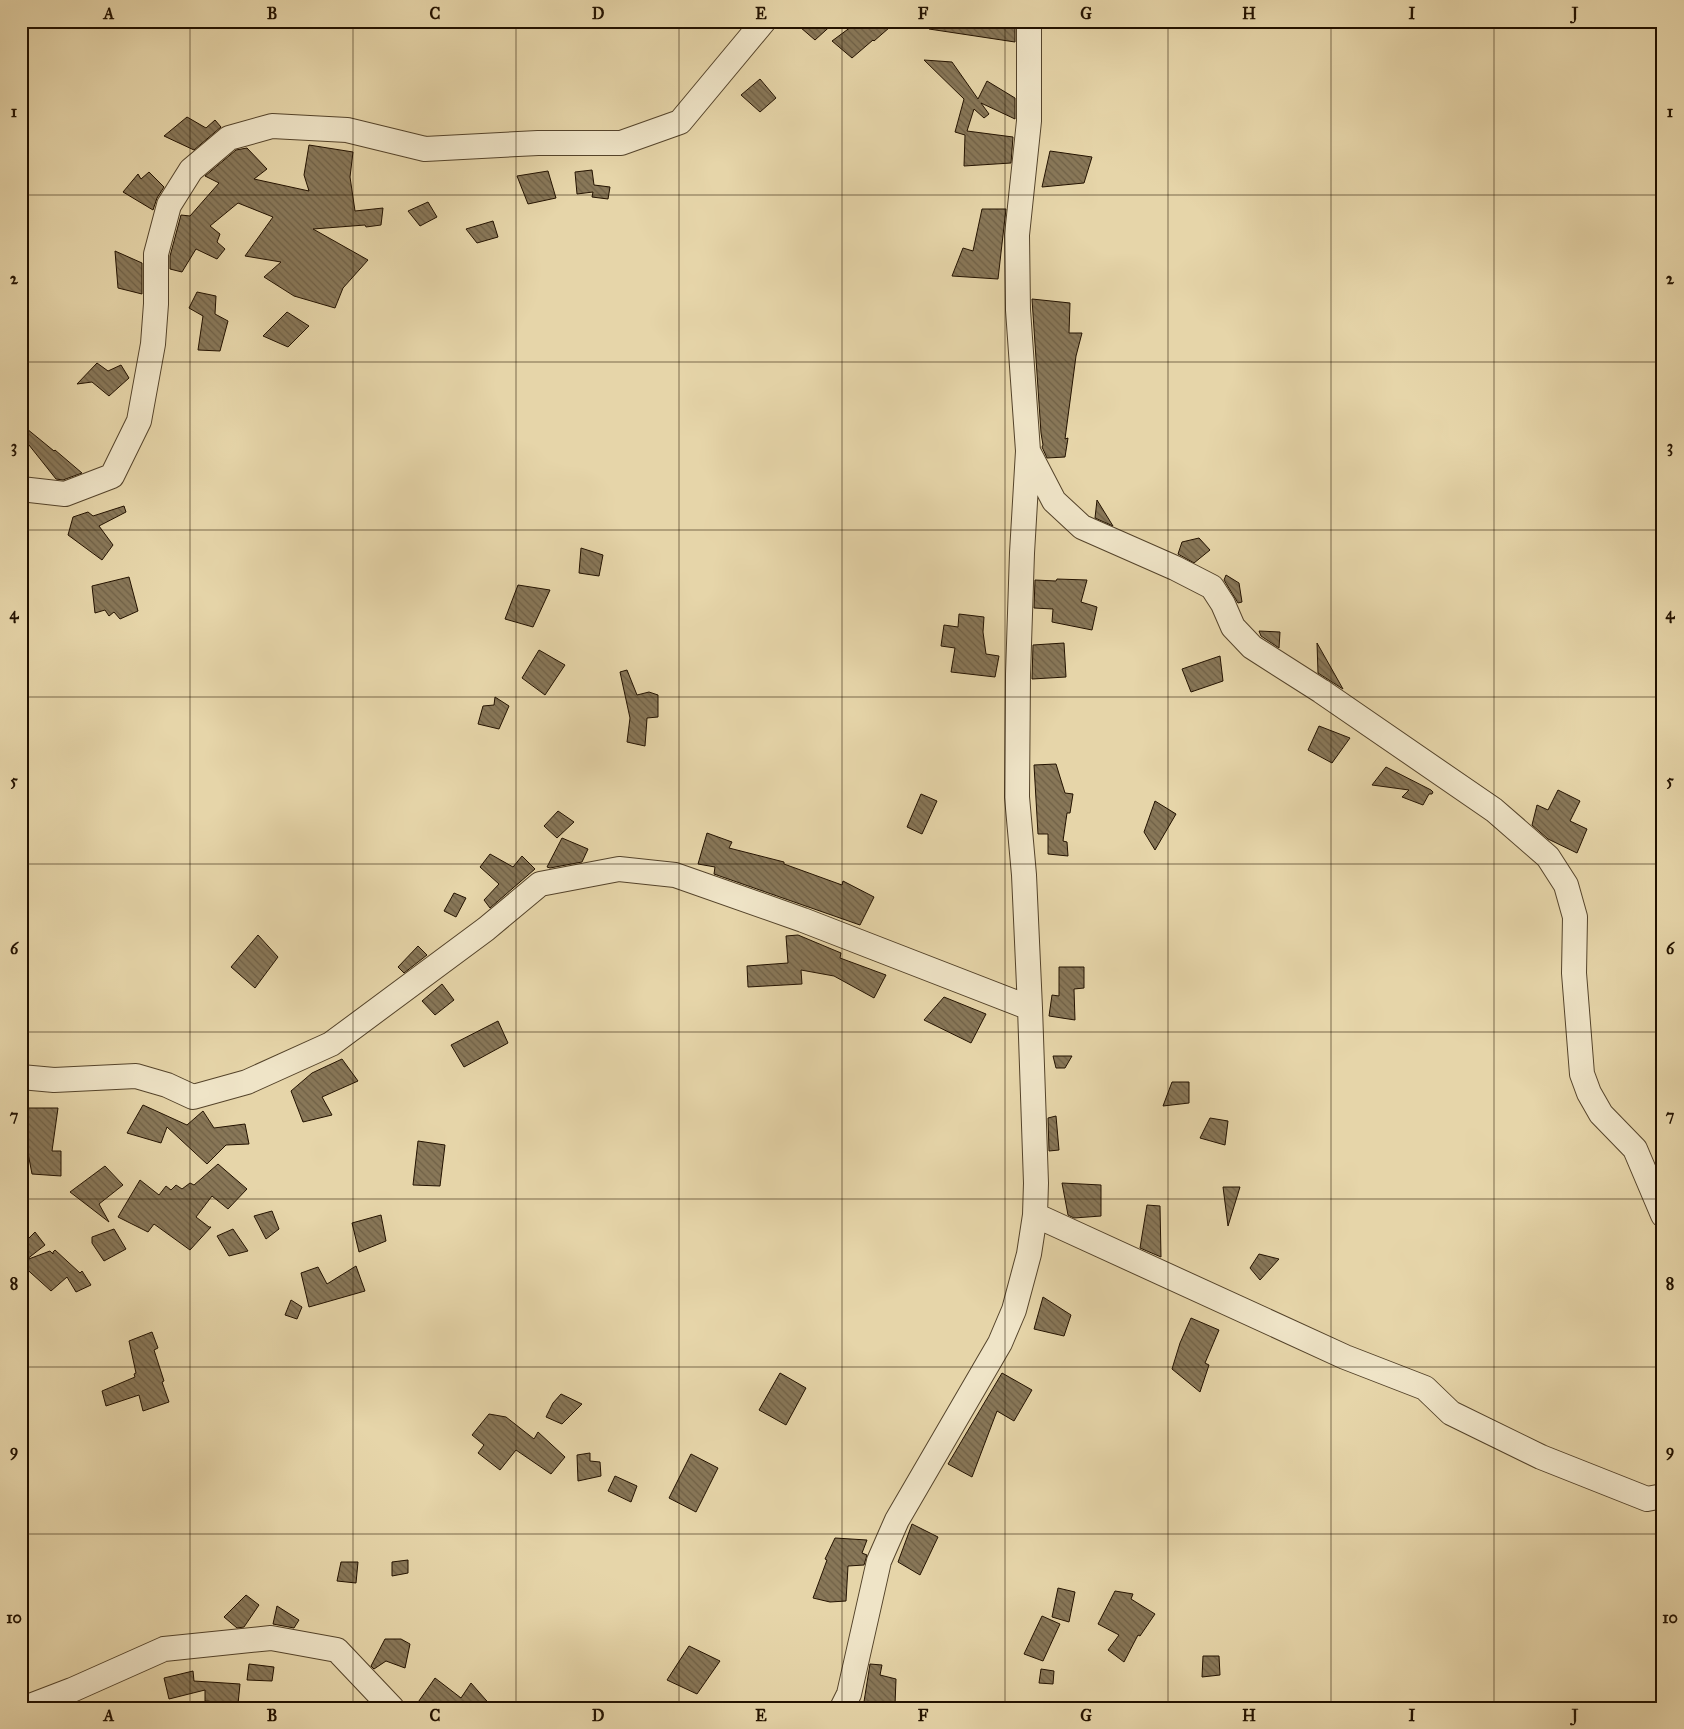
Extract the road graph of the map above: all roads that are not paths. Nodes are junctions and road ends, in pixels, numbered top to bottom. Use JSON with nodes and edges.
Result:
{"nodes":[{"id":1,"x":764,"y":21,"type":"edge"},
{"id":2,"x":1029,"y":21,"type":"edge"},
{"id":3,"x":1028,"y":451,"type":"junction"},
{"id":4,"x":21,"y":489,"type":"edge"},
{"id":5,"x":1030,"y":1008,"type":"junction"},
{"id":6,"x":21,"y":1077,"type":"edge"},
{"id":7,"x":1036,"y":1215,"type":"junction"},
{"id":8,"x":1663,"y":1215,"type":"edge"},
{"id":9,"x":1663,"y":1496,"type":"edge"},
{"id":10,"x":25,"y":1708,"type":"edge"},
{"id":11,"x":392,"y":1708,"type":"edge"},
{"id":12,"x":842,"y":1708,"type":"edge"}],
"edges":[{"from":1,"to":4,"type":"street"},
{"from":2,"to":3,"type":"street"},
{"from":3,"to":5,"type":"street"},
{"from":3,"to":8,"type":"street"},
{"from":5,"to":6,"type":"street"},
{"from":5,"to":7,"type":"street"},
{"from":7,"to":9,"type":"street"},
{"from":7,"to":12,"type":"street"},
{"from":10,"to":11,"type":"street"}]}
